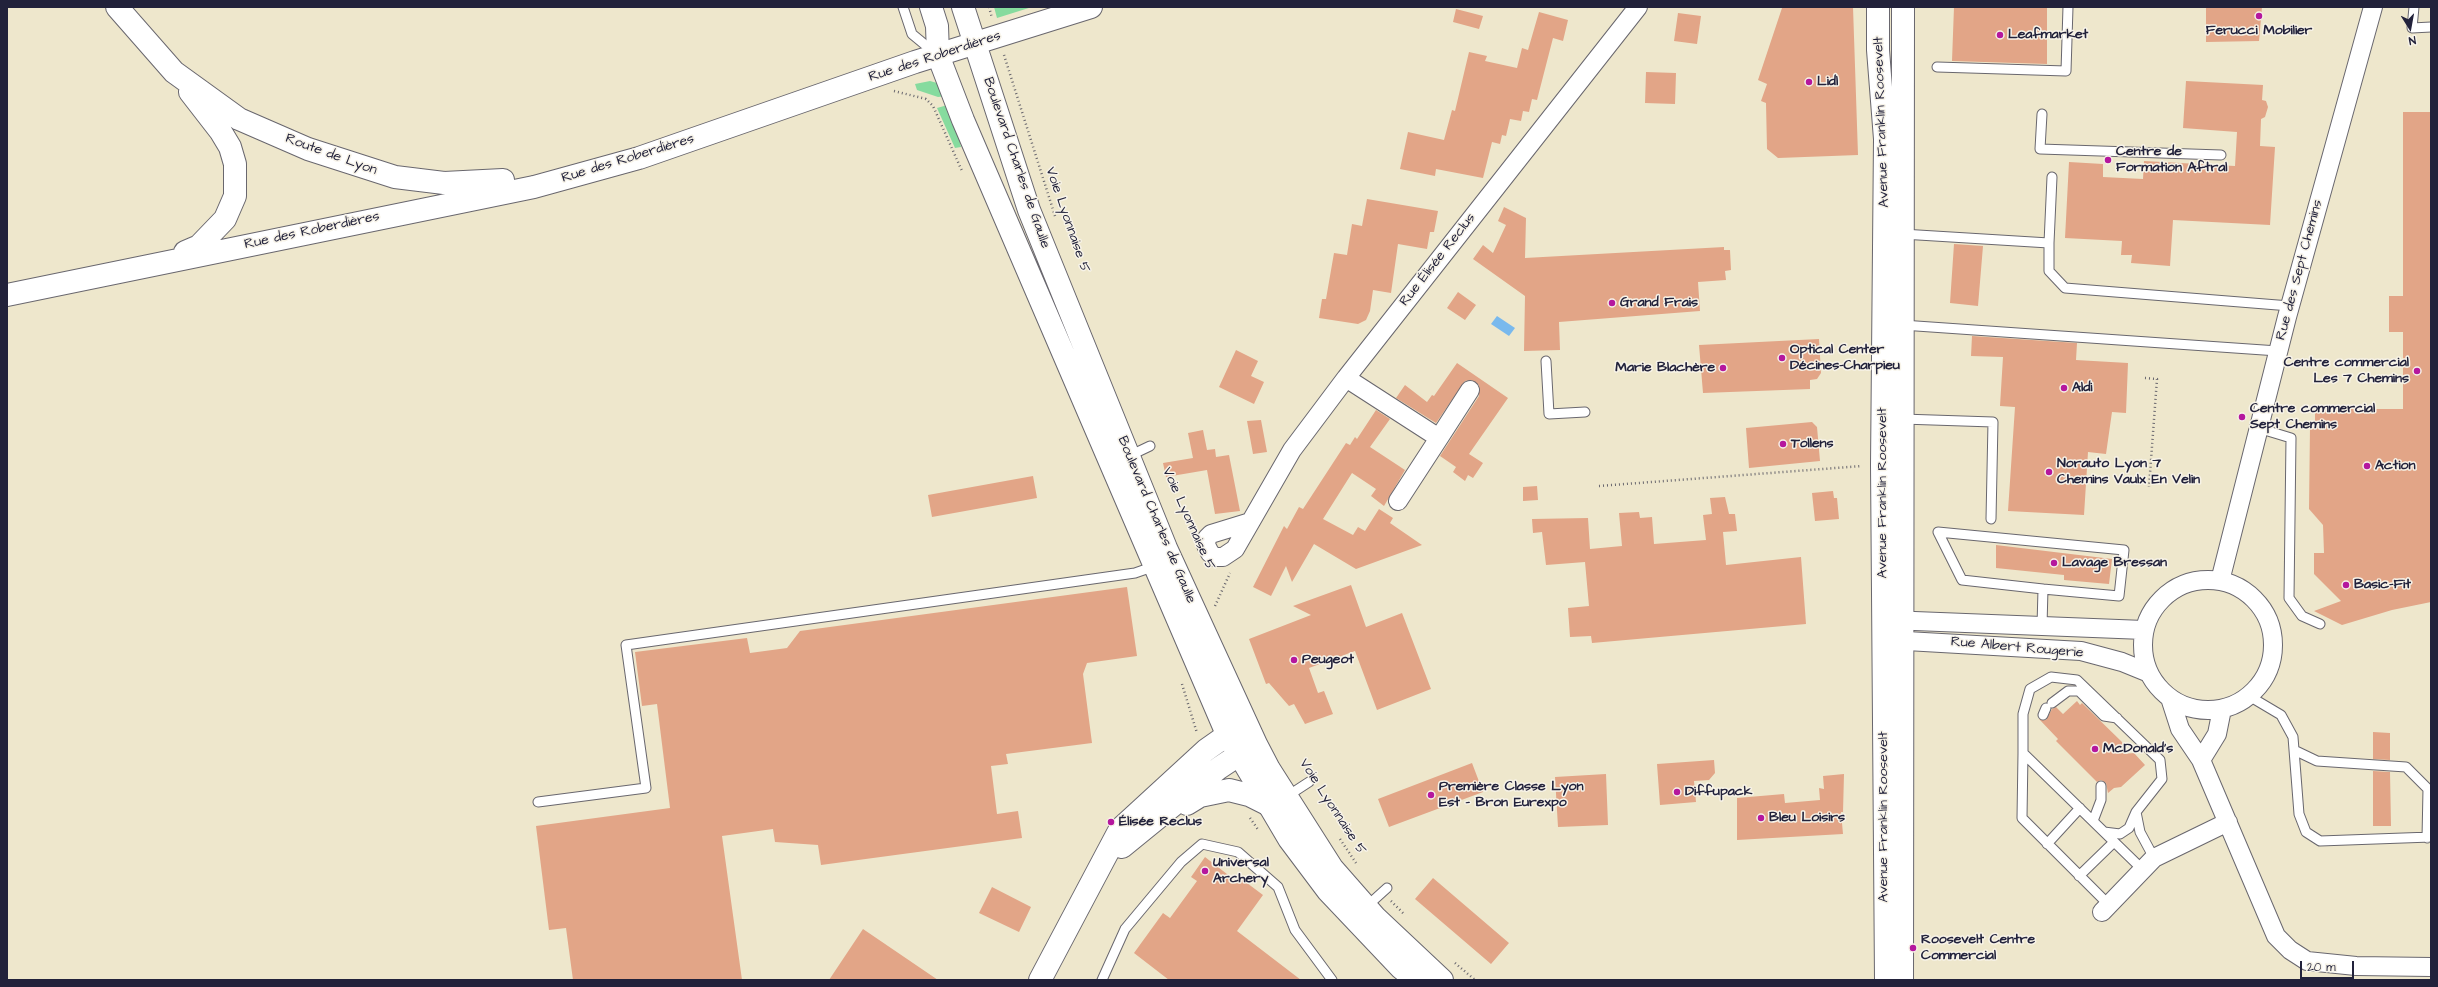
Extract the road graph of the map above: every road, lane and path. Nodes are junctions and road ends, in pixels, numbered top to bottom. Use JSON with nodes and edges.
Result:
{"nodes":[{"id":1,"x":117,"y":7,"type":"edge"},
{"id":2,"x":903,"y":7,"type":"edge"},
{"id":3,"x":931,"y":7,"type":"edge"},
{"id":4,"x":963,"y":7,"type":"edge"},
{"id":5,"x":989,"y":7,"type":"edge"},
{"id":6,"x":1091,"y":7,"type":"edge"},
{"id":7,"x":1638,"y":7,"type":"edge"},
{"id":8,"x":1878,"y":7,"type":"edge"},
{"id":9,"x":1904,"y":7,"type":"edge"},
{"id":10,"x":2068,"y":7,"type":"edge"},
{"id":11,"x":2373,"y":7,"type":"edge"},
{"id":12,"x":2414,"y":7,"type":"edge"},
{"id":13,"x":2431,"y":27,"type":"edge"},
{"id":14,"x":998,"y":36,"type":"junction"},
{"id":15,"x":975,"y":42,"type":"junction"},
{"id":16,"x":938,"y":55,"type":"junction"},
{"id":17,"x":1937,"y":67,"type":"dead end"},
{"id":18,"x":174,"y":72,"type":"junction"},
{"id":19,"x":2042,"y":114,"type":"dead end"},
{"id":20,"x":2221,"y":155,"type":"dead end"},
{"id":21,"x":592,"y":170,"type":"junction"},
{"id":22,"x":2052,"y":177,"type":"dead end"},
{"id":23,"x":1885,"y":212,"type":"junction"},
{"id":24,"x":1055,"y":218,"type":"dead end"},
{"id":25,"x":1902,"y":241,"type":"junction"},
{"id":26,"x":2049,"y":243,"type":"junction"},
{"id":27,"x":152,"y":264,"type":"junction"},
{"id":28,"x":7,"y":294,"type":"edge"},
{"id":29,"x":2290,"y":306,"type":"junction"},
{"id":30,"x":1902,"y":325,"type":"junction"},
{"id":31,"x":2278,"y":351,"type":"junction"},
{"id":32,"x":1546,"y":361,"type":"dead end"},
{"id":33,"x":1346,"y":378,"type":"junction"},
{"id":34,"x":2145,"y":378,"type":"dead end"},
{"id":35,"x":1470,"y":390,"type":"dead end"},
{"id":36,"x":1585,"y":412,"type":"dead end"},
{"id":37,"x":1902,"y":419,"type":"junction"},
{"id":38,"x":2258,"y":428,"type":"junction"},
{"id":39,"x":1439,"y":438,"type":"junction"},
{"id":40,"x":1150,"y":446,"type":"dead end"},
{"id":41,"x":1129,"y":456,"type":"junction"},
{"id":42,"x":1882,"y":465,"type":"junction"},
{"id":43,"x":1599,"y":486,"type":"dead end"},
{"id":44,"x":2149,"y":487,"type":"dead end"},
{"id":45,"x":1398,"y":501,"type":"dead end"},
{"id":46,"x":1991,"y":519,"type":"dead end"},
{"id":47,"x":1250,"y":522,"type":"junction"},
{"id":48,"x":1235,"y":549,"type":"junction"},
{"id":49,"x":1155,"y":566,"type":"junction"},
{"id":50,"x":2220,"y":581,"type":"junction"},
{"id":51,"x":2043,"y":589,"type":"junction"},
{"id":52,"x":1212,"y":599,"type":"dead end"},
{"id":53,"x":1215,"y":606,"type":"junction"},
{"id":54,"x":1219,"y":613,"type":"dead end"},
{"id":55,"x":2320,"y":624,"type":"dead end"},
{"id":56,"x":2042,"y":626,"type":"junction"},
{"id":57,"x":1893,"y":630,"type":"junction"},
{"id":58,"x":2144,"y":630,"type":"junction"},
{"id":59,"x":2149,"y":673,"type":"junction"},
{"id":60,"x":2249,"y":696,"type":"junction"},
{"id":61,"x":2170,"y":698,"type":"junction"},
{"id":62,"x":2047,"y":709,"type":"dead end"},
{"id":63,"x":2222,"y":709,"type":"junction"},
{"id":64,"x":2116,"y":718,"type":"junction"},
{"id":65,"x":1245,"y":722,"type":"junction"},
{"id":66,"x":1227,"y":734,"type":"junction"},
{"id":67,"x":1247,"y":749,"type":"junction"},
{"id":68,"x":2294,"y":750,"type":"junction"},
{"id":69,"x":2023,"y":753,"type":"junction"},
{"id":70,"x":2202,"y":760,"type":"junction"},
{"id":71,"x":1309,"y":782,"type":"dead end"},
{"id":72,"x":2101,"y":786,"type":"dead end"},
{"id":73,"x":1277,"y":800,"type":"junction"},
{"id":74,"x":538,"y":802,"type":"dead end"},
{"id":75,"x":2080,"y":808,"type":"junction"},
{"id":76,"x":2136,"y":812,"type":"junction"},
{"id":77,"x":2094,"y":821,"type":"junction"},
{"id":78,"x":2228,"y":822,"type":"junction"},
{"id":79,"x":2104,"y":832,"type":"junction"},
{"id":80,"x":2429,"y":837,"type":"edge"},
{"id":81,"x":1338,"y":838,"type":"dead end"},
{"id":82,"x":1127,"y":842,"type":"junction"},
{"id":83,"x":2114,"y":842,"type":"junction"},
{"id":84,"x":2047,"y":844,"type":"junction"},
{"id":85,"x":2148,"y":864,"type":"junction"},
{"id":86,"x":1360,"y":868,"type":"dead end"},
{"id":87,"x":2079,"y":876,"type":"junction"},
{"id":88,"x":1090,"y":884,"type":"junction"},
{"id":89,"x":1385,"y":890,"type":"joint"},
{"id":90,"x":1366,"y":907,"type":"junction"},
{"id":91,"x":2105,"y":909,"type":"joint"},
{"id":92,"x":1408,"y":918,"type":"dead end"},
{"id":93,"x":1452,"y":960,"type":"dead end"},
{"id":94,"x":2431,"y":967,"type":"edge"},
{"id":95,"x":2356,"y":973,"type":"edge"},
{"id":96,"x":1105,"y":979,"type":"edge"},
{"id":97,"x":1040,"y":980,"type":"edge"},
{"id":98,"x":1332,"y":980,"type":"edge"},
{"id":99,"x":1416,"y":980,"type":"edge"},
{"id":100,"x":1442,"y":980,"type":"edge"},
{"id":101,"x":1475,"y":980,"type":"edge"},
{"id":102,"x":1886,"y":980,"type":"edge"},
{"id":103,"x":1902,"y":980,"type":"edge"}],
"edges":[{"from":1,"to":18,"type":"street","name":"Route de Lyon"},
{"from":2,"to":16,"type":"lane"},
{"from":3,"to":16,"type":"street"},
{"from":4,"to":15,"type":"street","name":"Boulevard Charles de Gaulle"},
{"from":5,"to":14,"type":"path","name":"Voie Lyonnaise 5"},
{"from":6,"to":14,"type":"street","name":"Rue des Roberdières"},
{"from":7,"to":33,"type":"street","name":"Rue Élisée Reclus"},
{"from":8,"to":23,"type":"street","name":"Avenue Franklin Roosevelt"},
{"from":9,"to":25,"type":"street","name":"Avenue Franklin Roosevelt"},
{"from":10,"to":17,"type":"lane"},
{"from":11,"to":29,"type":"street","name":"Rue des Sept Chemins"},
{"from":12,"to":13,"type":"lane"},
{"from":14,"to":15,"type":"street","name":"Rue des Roberdières"},
{"from":14,"to":24,"type":"path","name":"Voie Lyonnaise 5"},
{"from":15,"to":16,"type":"street","name":"Rue des Roberdières"},
{"from":15,"to":41,"type":"street","name":"Boulevard Charles de Gaulle"},
{"from":16,"to":21,"type":"street","name":"Rue des Roberdières"},
{"from":16,"to":49,"type":"street","name":"Boulevard Charles de Gaulle"},
{"from":18,"to":21,"type":"street","name":"Route de Lyon"},
{"from":18,"to":27,"type":"street","name":"Rue des Roberdières"},
{"from":19,"to":20,"type":"lane"},
{"from":21,"to":27,"type":"street","name":"Rue des Roberdières"},
{"from":22,"to":26,"type":"lane"},
{"from":23,"to":25,"type":"street"},
{"from":23,"to":42,"type":"street","name":"Avenue Franklin Roosevelt"},
{"from":25,"to":26,"type":"lane"},
{"from":25,"to":30,"type":"street","name":"Avenue Franklin Roosevelt"},
{"from":26,"to":29,"type":"lane"},
{"from":27,"to":28,"type":"street","name":"Rue des Roberdières"},
{"from":29,"to":31,"type":"street","name":"Rue des Sept Chemins"},
{"from":30,"to":31,"type":"lane"},
{"from":30,"to":37,"type":"street","name":"Avenue Franklin Roosevelt"},
{"from":31,"to":38,"type":"street","name":"Rue des Sept Chemins"},
{"from":32,"to":36,"type":"lane"},
{"from":33,"to":39,"type":"street"},
{"from":33,"to":47,"type":"street","name":"Rue Élisée Reclus"},
{"from":34,"to":44,"type":"path"},
{"from":35,"to":39,"type":"street"},
{"from":37,"to":46,"type":"lane"},
{"from":37,"to":57,"type":"street","name":"Avenue Franklin Roosevelt"},
{"from":38,"to":50,"type":"street","name":"Rue des Sept Chemins"},
{"from":38,"to":55,"type":"lane"},
{"from":39,"to":45,"type":"street"},
{"from":40,"to":41,"type":"lane"},
{"from":41,"to":65,"type":"street","name":"Boulevard Charles de Gaulle"},
{"from":42,"to":43,"type":"path"},
{"from":42,"to":57,"type":"street","name":"Avenue Franklin Roosevelt"},
{"from":47,"to":48,"type":"street","name":"Rue Élisée Reclus"},
{"from":47,"to":48,"type":"street"},
{"from":48,"to":53,"type":"path"},
{"from":49,"to":66,"type":"street","name":"Boulevard Charles de Gaulle"},
{"from":49,"to":74,"type":"lane"},
{"from":50,"to":58,"type":"street"},
{"from":50,"to":60,"type":"street"},
{"from":51,"to":51,"type":"lane"},
{"from":51,"to":56,"type":"lane"},
{"from":52,"to":53,"type":"path"},
{"from":53,"to":54,"type":"path"},
{"from":56,"to":57,"type":"street","name":"Rue Albert Rougerie"},
{"from":56,"to":58,"type":"street","name":"Rue Albert Rougerie"},
{"from":57,"to":59,"type":"street","name":"Rue Albert Rougerie"},
{"from":57,"to":102,"type":"street","name":"Avenue Franklin Roosevelt"},
{"from":57,"to":103,"type":"street","name":"Avenue Franklin Roosevelt"},
{"from":58,"to":59,"type":"street"},
{"from":59,"to":61,"type":"street"},
{"from":60,"to":63,"type":"street"},
{"from":60,"to":68,"type":"lane"},
{"from":61,"to":63,"type":"street"},
{"from":61,"to":70,"type":"street"},
{"from":62,"to":64,"type":"lane"},
{"from":63,"to":70,"type":"street"},
{"from":64,"to":69,"type":"lane"},
{"from":64,"to":76,"type":"lane"},
{"from":65,"to":66,"type":"street"},
{"from":65,"to":67,"type":"street","name":"Boulevard Charles de Gaulle"},
{"from":66,"to":67,"type":"street","name":"Boulevard Charles de Gaulle"},
{"from":66,"to":88,"type":"street"},
{"from":67,"to":73,"type":"street","name":"Boulevard Charles de Gaulle"},
{"from":67,"to":82,"type":"street"},
{"from":68,"to":80,"type":"lane"},
{"from":68,"to":80,"type":"lane"},
{"from":69,"to":75,"type":"lane"},
{"from":69,"to":84,"type":"lane"},
{"from":70,"to":78,"type":"street"},
{"from":71,"to":73,"type":"lane"},
{"from":72,"to":77,"type":"lane"},
{"from":73,"to":82,"type":"street"},
{"from":73,"to":90,"type":"street","name":"Boulevard Charles de Gaulle"},
{"from":73,"to":99,"type":"street","name":"Boulevard Charles de Gaulle"},
{"from":75,"to":77,"type":"lane"},
{"from":75,"to":84,"type":"lane"},
{"from":76,"to":79,"type":"lane"},
{"from":76,"to":85,"type":"lane"},
{"from":77,"to":79,"type":"lane"},
{"from":78,"to":85,"type":"street"},
{"from":78,"to":95,"type":"street"},
{"from":79,"to":83,"type":"lane"},
{"from":81,"to":86,"type":"path","name":"Voie Lyonnaise 5"},
{"from":82,"to":88,"type":"street"},
{"from":83,"to":85,"type":"lane"},
{"from":83,"to":87,"type":"lane"},
{"from":84,"to":87,"type":"lane"},
{"from":85,"to":91,"type":"street"},
{"from":87,"to":91,"type":"lane"},
{"from":88,"to":97,"type":"street"},
{"from":89,"to":90,"type":"lane"},
{"from":89,"to":92,"type":"path"},
{"from":90,"to":100,"type":"street","name":"Boulevard Charles de Gaulle"},
{"from":93,"to":101,"type":"path"},
{"from":94,"to":95,"type":"street"},
{"from":96,"to":98,"type":"lane"}]}
